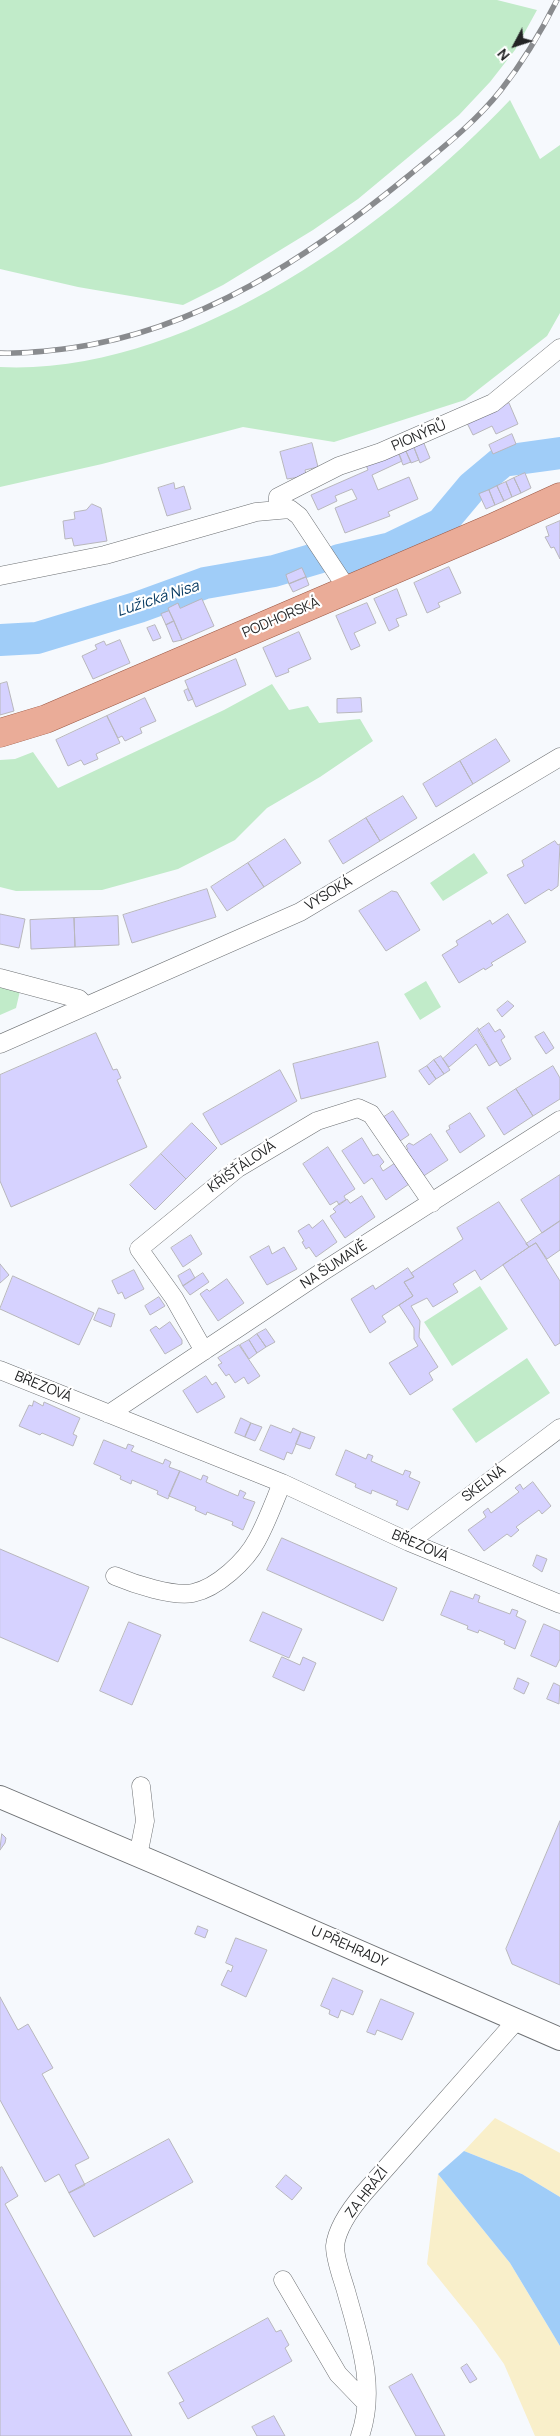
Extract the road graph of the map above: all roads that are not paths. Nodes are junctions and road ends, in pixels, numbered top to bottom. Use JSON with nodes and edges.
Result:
{"nodes":[{"id":1,"x":560,"y":348,"type":"edge"},
{"id":2,"x":560,"y":496,"type":"edge"},
{"id":3,"x":277,"y":510,"type":"junction"},
{"id":4,"x":0,"y":576,"type":"edge"},
{"id":5,"x":348,"y":590,"type":"junction"},
{"id":6,"x":0,"y":733,"type":"edge"},
{"id":7,"x":560,"y":757,"type":"edge"},
{"id":8,"x":0,"y":978,"type":"edge"},
{"id":9,"x":86,"y":1005,"type":"junction"},
{"id":10,"x":0,"y":1044,"type":"edge"},
{"id":11,"x":560,"y":1120,"type":"edge"},
{"id":12,"x":432,"y":1203,"type":"junction"},
{"id":13,"x":204,"y":1351,"type":"junction"},
{"id":14,"x":0,"y":1370,"type":"edge"},
{"id":15,"x":109,"y":1414,"type":"junction"},
{"id":16,"x":560,"y":1428,"type":"edge"},
{"id":17,"x":282,"y":1483,"type":"junction"},
{"id":18,"x":409,"y":1542,"type":"junction"},
{"id":19,"x":115,"y":1576,"type":"dead end"},
{"id":20,"x":560,"y":1604,"type":"edge"},
{"id":21,"x":141,"y":1786,"type":"dead end"},
{"id":22,"x":0,"y":1798,"type":"edge"},
{"id":23,"x":138,"y":1856,"type":"junction"},
{"id":24,"x":516,"y":2021,"type":"junction"},
{"id":25,"x":560,"y":2039,"type":"edge"},
{"id":26,"x":283,"y":2280,"type":"dead end"},
{"id":27,"x":365,"y":2402,"type":"junction"},
{"id":28,"x":360,"y":2436,"type":"edge"}],
"edges":[{"from":1,"to":3,"type":"street","name":"PIONÝRŮ"},
{"from":2,"to":5,"type":"main road","name":"PODHORSKÁ"},
{"from":3,"to":4,"type":"street"},
{"from":3,"to":5,"type":"street"},
{"from":5,"to":6,"type":"main road","name":"PODHORSKÁ"},
{"from":7,"to":9,"type":"street","name":"VYSOKÁ"},
{"from":8,"to":9,"type":"street"},
{"from":9,"to":10,"type":"street","name":"VYSOKÁ"},
{"from":11,"to":12,"type":"street","name":"NA ŠUMAVĚ"},
{"from":12,"to":13,"type":"street","name":"NA ŠUMAVĚ"},
{"from":12,"to":13,"type":"street","name":"KŘIŠŤÁLOVÁ"},
{"from":13,"to":15,"type":"street","name":"NA ŠUMAVĚ"},
{"from":14,"to":15,"type":"street","name":"BŘEZOVÁ"},
{"from":15,"to":17,"type":"street","name":"BŘEZOVÁ"},
{"from":16,"to":18,"type":"street","name":"SKELNÁ"},
{"from":17,"to":18,"type":"street","name":"BŘEZOVÁ"},
{"from":17,"to":19,"type":"street"},
{"from":18,"to":20,"type":"street","name":"BŘEZOVÁ"},
{"from":21,"to":23,"type":"street"},
{"from":22,"to":23,"type":"street","name":"U PŘEHRADY"},
{"from":23,"to":24,"type":"street","name":"U PŘEHRADY"},
{"from":24,"to":25,"type":"street","name":"U PŘEHRADY"},
{"from":24,"to":27,"type":"street","name":"ZA HRÁZÍ"},
{"from":26,"to":27,"type":"street"},
{"from":27,"to":28,"type":"street","name":"ZA HRÁZÍ"}]}
